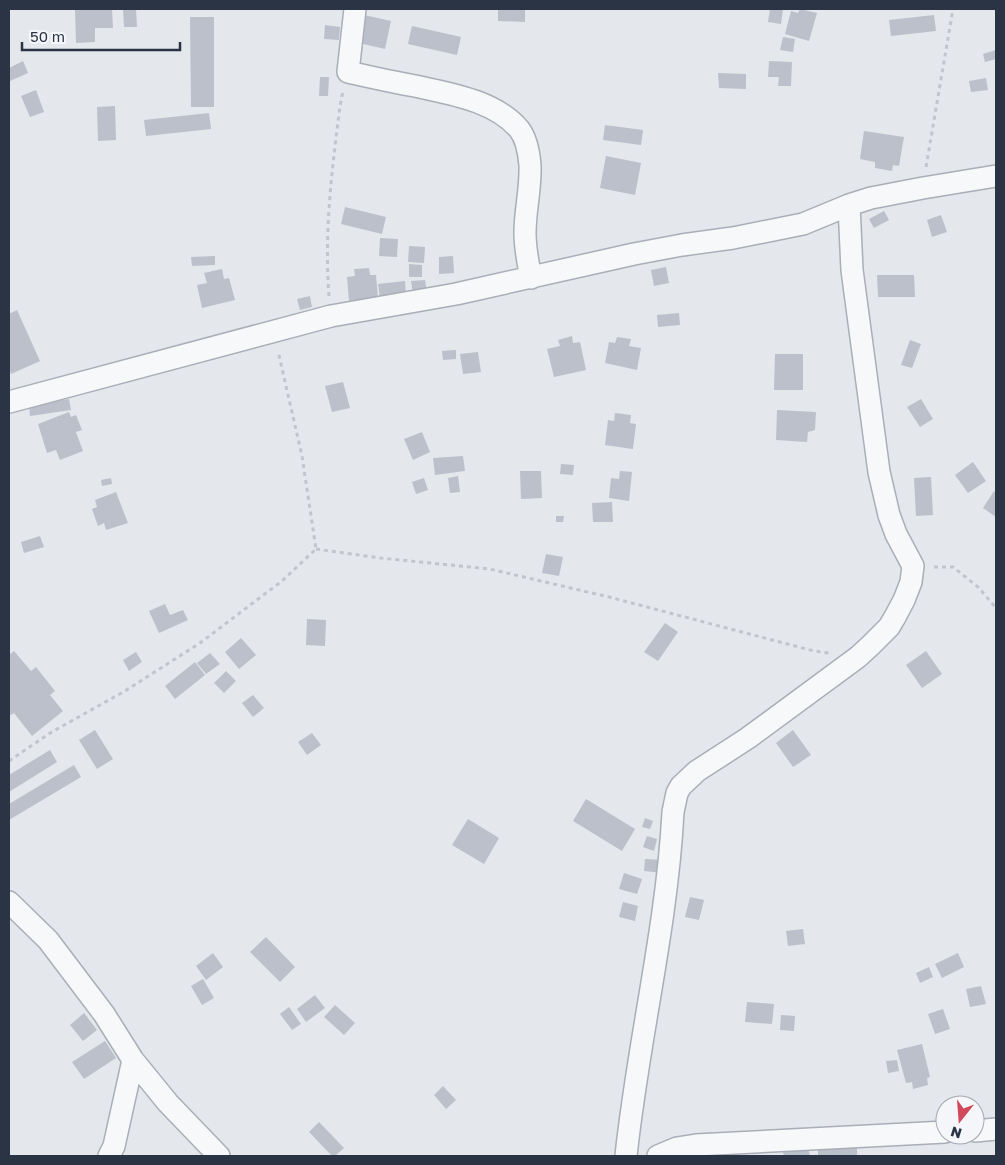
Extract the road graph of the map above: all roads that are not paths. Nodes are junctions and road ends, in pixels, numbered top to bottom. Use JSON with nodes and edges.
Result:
{"nodes":[{"id":1,"x":355,"y":9,"type":"edge"},
{"id":2,"x":996,"y":176,"type":"edge"},
{"id":3,"x":849,"y":205,"type":"junction"},
{"id":4,"x":531,"y":278,"type":"junction"},
{"id":5,"x":9,"y":402,"type":"edge"},
{"id":6,"x":9,"y":902,"type":"edge"},
{"id":7,"x":133,"y":1060,"type":"junction"},
{"id":8,"x":935,"y":1133,"type":"edge"},
{"id":9,"x":109,"y":1156,"type":"edge"},
{"id":10,"x":218,"y":1156,"type":"edge"},
{"id":11,"x":626,"y":1156,"type":"edge"},
{"id":12,"x":658,"y":1156,"type":"edge"}],
"edges":[{"from":1,"to":4,"type":"street"},
{"from":2,"to":3,"type":"street"},
{"from":3,"to":4,"type":"street"},
{"from":3,"to":11,"type":"street"},
{"from":4,"to":5,"type":"street"},
{"from":6,"to":7,"type":"street"},
{"from":7,"to":9,"type":"street"},
{"from":7,"to":10,"type":"street"},
{"from":8,"to":12,"type":"street"}]}
